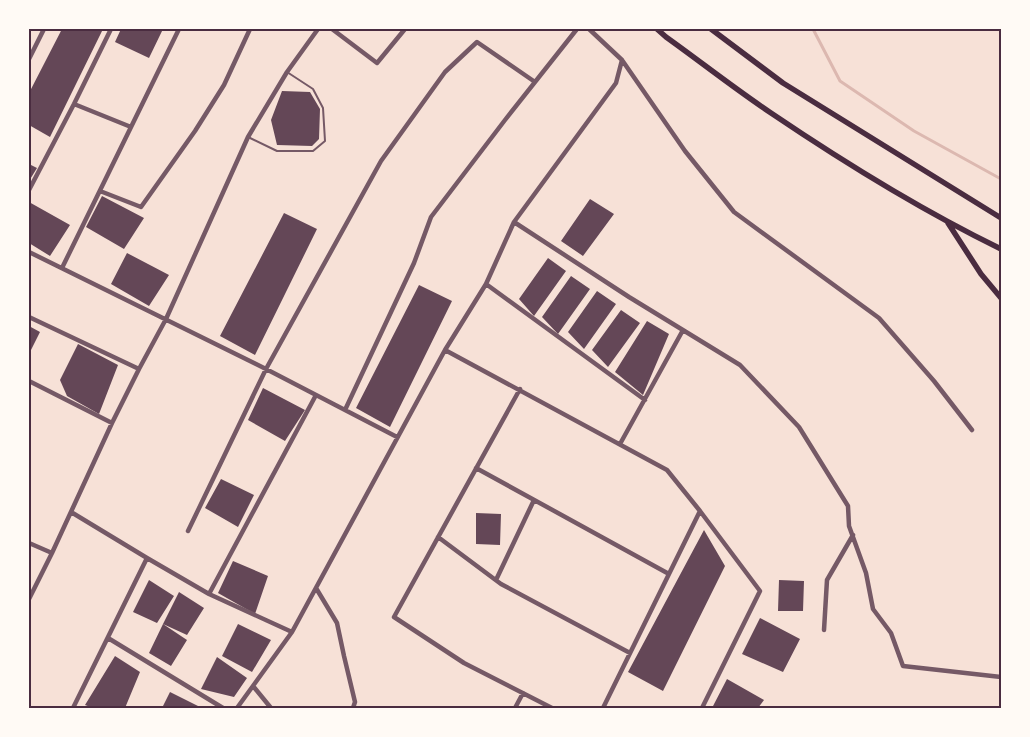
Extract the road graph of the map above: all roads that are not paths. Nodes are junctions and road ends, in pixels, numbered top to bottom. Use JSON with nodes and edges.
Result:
{"nodes":[{"id":1,"x":44,"y":29,"type":"edge"},
{"id":2,"x":111,"y":29,"type":"edge"},
{"id":3,"x":179,"y":29,"type":"edge"},
{"id":4,"x":250,"y":29,"type":"edge"},
{"id":5,"x":318,"y":29,"type":"edge"},
{"id":6,"x":332,"y":29,"type":"edge"},
{"id":7,"x":404,"y":29,"type":"edge"},
{"id":8,"x":577,"y":29,"type":"edge"},
{"id":9,"x":589,"y":29,"type":"edge"},
{"id":10,"x":656,"y":29,"type":"edge"},
{"id":11,"x":711,"y":29,"type":"edge"},
{"id":12,"x":29,"y":59,"type":"edge"},
{"id":13,"x":622,"y":60,"type":"junction"},
{"id":14,"x":287,"y":72,"type":"junction"},
{"id":15,"x":535,"y":82,"type":"junction"},
{"id":16,"x":74,"y":104,"type":"junction"},
{"id":17,"x":131,"y":127,"type":"junction"},
{"id":18,"x":248,"y":137,"type":"junction"},
{"id":19,"x":29,"y":190,"type":"edge"},
{"id":20,"x":100,"y":191,"type":"junction"},
{"id":21,"x":1001,"y":218,"type":"edge"},
{"id":22,"x":947,"y":221,"type":"junction"},
{"id":23,"x":514,"y":222,"type":"junction"},
{"id":24,"x":1001,"y":249,"type":"edge"},
{"id":25,"x":29,"y":252,"type":"edge"},
{"id":26,"x":62,"y":268,"type":"junction"},
{"id":27,"x":486,"y":284,"type":"junction"},
{"id":28,"x":1001,"y":298,"type":"edge"},
{"id":29,"x":29,"y":317,"type":"edge"},
{"id":30,"x":166,"y":320,"type":"junction"},
{"id":31,"x":683,"y":330,"type":"junction"},
{"id":32,"x":445,"y":350,"type":"junction"},
{"id":33,"x":139,"y":369,"type":"junction"},
{"id":34,"x":266,"y":369,"type":"junction"},
{"id":35,"x":29,"y":381,"type":"edge"},
{"id":36,"x":520,"y":390,"type":"junction"},
{"id":37,"x":316,"y":395,"type":"junction"},
{"id":38,"x":645,"y":400,"type":"junction"},
{"id":39,"x":345,"y":410,"type":"junction"},
{"id":40,"x":112,"y":423,"type":"junction"},
{"id":41,"x":972,"y":430,"type":"dead end"},
{"id":42,"x":397,"y":437,"type":"junction"},
{"id":43,"x":620,"y":444,"type":"junction"},
{"id":44,"x":476,"y":468,"type":"junction"},
{"id":45,"x":534,"y":500,"type":"junction"},
{"id":46,"x":700,"y":511,"type":"junction"},
{"id":47,"x":71,"y":512,"type":"junction"},
{"id":48,"x":188,"y":531,"type":"dead end"},
{"id":49,"x":852,"y":535,"type":"junction"},
{"id":50,"x":438,"y":537,"type":"junction"},
{"id":51,"x":29,"y":543,"type":"edge"},
{"id":52,"x":52,"y":553,"type":"junction"},
{"id":53,"x":147,"y":558,"type":"junction"},
{"id":54,"x":669,"y":574,"type":"junction"},
{"id":55,"x":496,"y":580,"type":"junction"},
{"id":56,"x":316,"y":588,"type":"junction"},
{"id":57,"x":209,"y":594,"type":"junction"},
{"id":58,"x":29,"y":599,"type":"edge"},
{"id":59,"x":824,"y":630,"type":"dead end"},
{"id":60,"x":292,"y":632,"type":"junction"},
{"id":61,"x":108,"y":638,"type":"junction"},
{"id":62,"x":630,"y":653,"type":"junction"},
{"id":63,"x":1001,"y":677,"type":"edge"},
{"id":64,"x":252,"y":686,"type":"junction"},
{"id":65,"x":523,"y":694,"type":"junction"},
{"id":66,"x":73,"y":708,"type":"edge"},
{"id":67,"x":223,"y":708,"type":"edge"},
{"id":68,"x":236,"y":708,"type":"edge"},
{"id":69,"x":271,"y":708,"type":"edge"},
{"id":70,"x":353,"y":708,"type":"edge"},
{"id":71,"x":515,"y":708,"type":"edge"},
{"id":72,"x":552,"y":708,"type":"edge"},
{"id":73,"x":602,"y":708,"type":"edge"},
{"id":74,"x":702,"y":708,"type":"edge"}],
"edges":[{"from":1,"to":12,"type":"street"},
{"from":2,"to":16,"type":"street"},
{"from":3,"to":17,"type":"street"},
{"from":4,"to":20,"type":"street"},
{"from":5,"to":14,"type":"street"},
{"from":6,"to":7,"type":"street"},
{"from":8,"to":15,"type":"street"},
{"from":9,"to":13,"type":"street"},
{"from":10,"to":22,"type":"main road"},
{"from":11,"to":21,"type":"main road"},
{"from":13,"to":23,"type":"street"},
{"from":13,"to":41,"type":"street"},
{"from":14,"to":18,"type":"street"},
{"from":14,"to":18,"type":"lane"},
{"from":15,"to":34,"type":"street"},
{"from":15,"to":39,"type":"street"},
{"from":16,"to":17,"type":"street"},
{"from":16,"to":19,"type":"street"},
{"from":17,"to":20,"type":"street"},
{"from":18,"to":30,"type":"street"},
{"from":20,"to":26,"type":"street"},
{"from":22,"to":24,"type":"main road"},
{"from":22,"to":28,"type":"main road"},
{"from":23,"to":27,"type":"street"},
{"from":23,"to":31,"type":"street"},
{"from":25,"to":26,"type":"street"},
{"from":26,"to":30,"type":"street"},
{"from":27,"to":32,"type":"street"},
{"from":27,"to":38,"type":"street"},
{"from":29,"to":33,"type":"street"},
{"from":30,"to":33,"type":"street"},
{"from":30,"to":34,"type":"street"},
{"from":31,"to":38,"type":"street"},
{"from":31,"to":49,"type":"street"},
{"from":32,"to":36,"type":"street"},
{"from":32,"to":42,"type":"street"},
{"from":33,"to":40,"type":"street"},
{"from":34,"to":37,"type":"street"},
{"from":34,"to":48,"type":"street"},
{"from":35,"to":40,"type":"street"},
{"from":36,"to":43,"type":"street"},
{"from":36,"to":44,"type":"street"},
{"from":37,"to":39,"type":"street"},
{"from":37,"to":57,"type":"street"},
{"from":38,"to":43,"type":"street"},
{"from":39,"to":42,"type":"street"},
{"from":40,"to":47,"type":"street"},
{"from":42,"to":56,"type":"street"},
{"from":43,"to":46,"type":"street"},
{"from":44,"to":45,"type":"street"},
{"from":44,"to":50,"type":"street"},
{"from":45,"to":54,"type":"street"},
{"from":45,"to":55,"type":"street"},
{"from":46,"to":54,"type":"street"},
{"from":46,"to":74,"type":"street"},
{"from":47,"to":52,"type":"street"},
{"from":47,"to":53,"type":"street"},
{"from":49,"to":59,"type":"street"},
{"from":49,"to":63,"type":"street"},
{"from":50,"to":55,"type":"street"},
{"from":50,"to":65,"type":"street"},
{"from":51,"to":52,"type":"street"},
{"from":52,"to":58,"type":"street"},
{"from":53,"to":57,"type":"street"},
{"from":53,"to":61,"type":"street"},
{"from":54,"to":62,"type":"street"},
{"from":55,"to":62,"type":"street"},
{"from":56,"to":60,"type":"street"},
{"from":56,"to":70,"type":"street"},
{"from":57,"to":60,"type":"street"},
{"from":60,"to":64,"type":"street"},
{"from":61,"to":66,"type":"street"},
{"from":61,"to":67,"type":"street"},
{"from":62,"to":73,"type":"street"},
{"from":64,"to":68,"type":"street"},
{"from":64,"to":69,"type":"street"},
{"from":65,"to":71,"type":"street"},
{"from":65,"to":72,"type":"street"}]}
